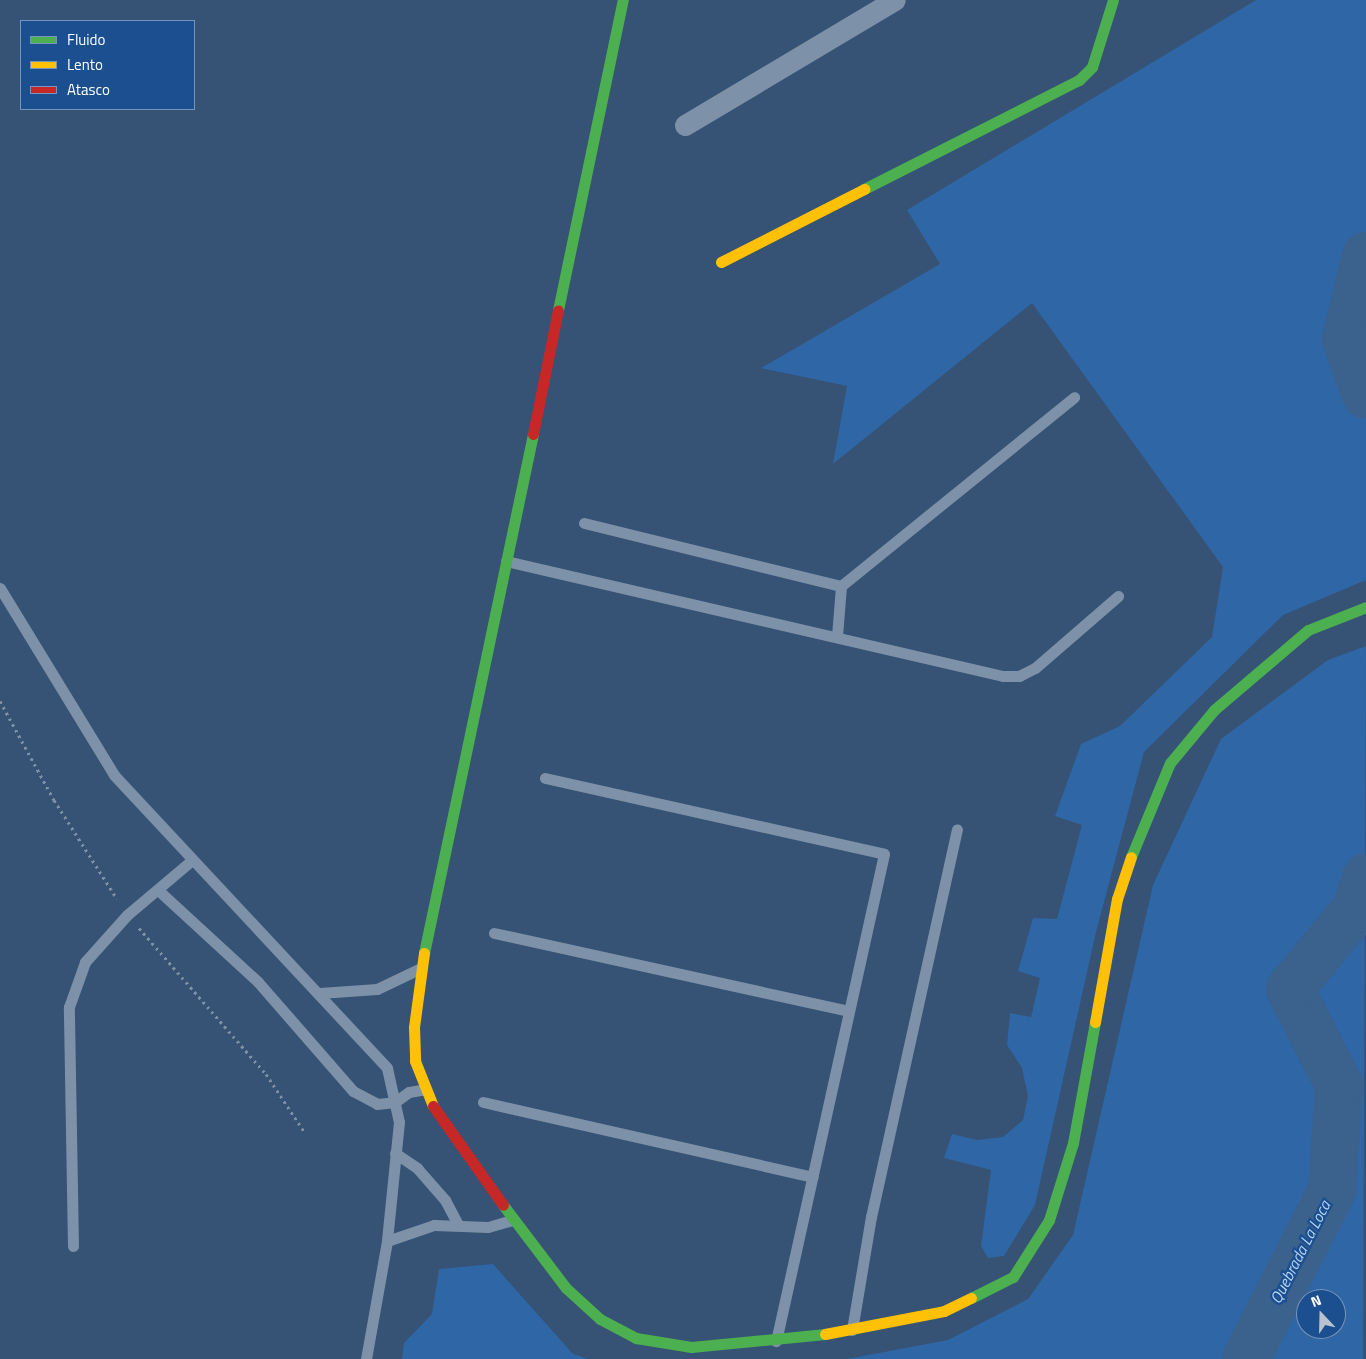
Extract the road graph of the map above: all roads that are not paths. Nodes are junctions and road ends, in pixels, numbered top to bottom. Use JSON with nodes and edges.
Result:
{"nodes":[{"id":1,"x":623,"y":0,"type":"edge"},
{"id":2,"x":895,"y":0,"type":"edge"},
{"id":3,"x":1114,"y":0,"type":"edge"},
{"id":4,"x":685,"y":125,"type":"dead end"},
{"id":5,"x":721,"y":262,"type":"dead end"},
{"id":6,"x":1074,"y":397,"type":"dead end"},
{"id":7,"x":584,"y":523,"type":"dead end"},
{"id":8,"x":506,"y":561,"type":"junction"},
{"id":9,"x":841,"y":586,"type":"junction"},
{"id":10,"x":0,"y":588,"type":"edge"},
{"id":11,"x":1118,"y":596,"type":"dead end"},
{"id":12,"x":1366,"y":607,"type":"edge"},
{"id":13,"x":837,"y":636,"type":"junction"},
{"id":14,"x":545,"y":778,"type":"dead end"},
{"id":15,"x":957,"y":829,"type":"dead end"},
{"id":16,"x":192,"y":860,"type":"junction"},
{"id":17,"x":158,"y":890,"type":"junction"},
{"id":18,"x":494,"y":933,"type":"dead end"},
{"id":19,"x":421,"y":968,"type":"junction"},
{"id":20,"x":320,"y":993,"type":"junction"},
{"id":21,"x":849,"y":1011,"type":"junction"},
{"id":22,"x":426,"y":1089,"type":"junction"},
{"id":23,"x":395,"y":1102,"type":"junction"},
{"id":24,"x":483,"y":1102,"type":"dead end"},
{"id":25,"x":395,"y":1153,"type":"junction"},
{"id":26,"x":813,"y":1177,"type":"junction"},
{"id":27,"x":513,"y":1220,"type":"junction"},
{"id":28,"x":458,"y":1224,"type":"junction"},
{"id":29,"x":387,"y":1241,"type":"junction"},
{"id":30,"x":73,"y":1246,"type":"dead end"},
{"id":31,"x":852,"y":1331,"type":"junction"},
{"id":32,"x":776,"y":1341,"type":"junction"},
{"id":33,"x":366,"y":1359,"type":"edge"}],
"edges":[{"from":1,"to":8,"type":"street"},
{"from":2,"to":4,"type":"street"},
{"from":3,"to":5,"type":"street"},
{"from":6,"to":9,"type":"lane"},
{"from":7,"to":9,"type":"lane"},
{"from":8,"to":13,"type":"lane"},
{"from":8,"to":19,"type":"street"},
{"from":9,"to":13,"type":"lane"},
{"from":10,"to":16,"type":"lane"},
{"from":11,"to":13,"type":"lane"},
{"from":12,"to":31,"type":"street"},
{"from":14,"to":21,"type":"lane"},
{"from":15,"to":31,"type":"lane"},
{"from":16,"to":17,"type":"lane"},
{"from":16,"to":20,"type":"lane"},
{"from":17,"to":23,"type":"lane"},
{"from":17,"to":30,"type":"lane"},
{"from":18,"to":21,"type":"lane"},
{"from":19,"to":20,"type":"lane"},
{"from":19,"to":22,"type":"street"},
{"from":20,"to":23,"type":"lane"},
{"from":21,"to":26,"type":"lane"},
{"from":22,"to":23,"type":"lane"},
{"from":22,"to":27,"type":"street"},
{"from":23,"to":25,"type":"lane"},
{"from":24,"to":26,"type":"lane"},
{"from":25,"to":28,"type":"lane"},
{"from":25,"to":29,"type":"lane"},
{"from":26,"to":32,"type":"lane"},
{"from":27,"to":28,"type":"lane"},
{"from":27,"to":32,"type":"street"},
{"from":28,"to":29,"type":"lane"},
{"from":29,"to":33,"type":"lane"},
{"from":31,"to":32,"type":"street"}]}
